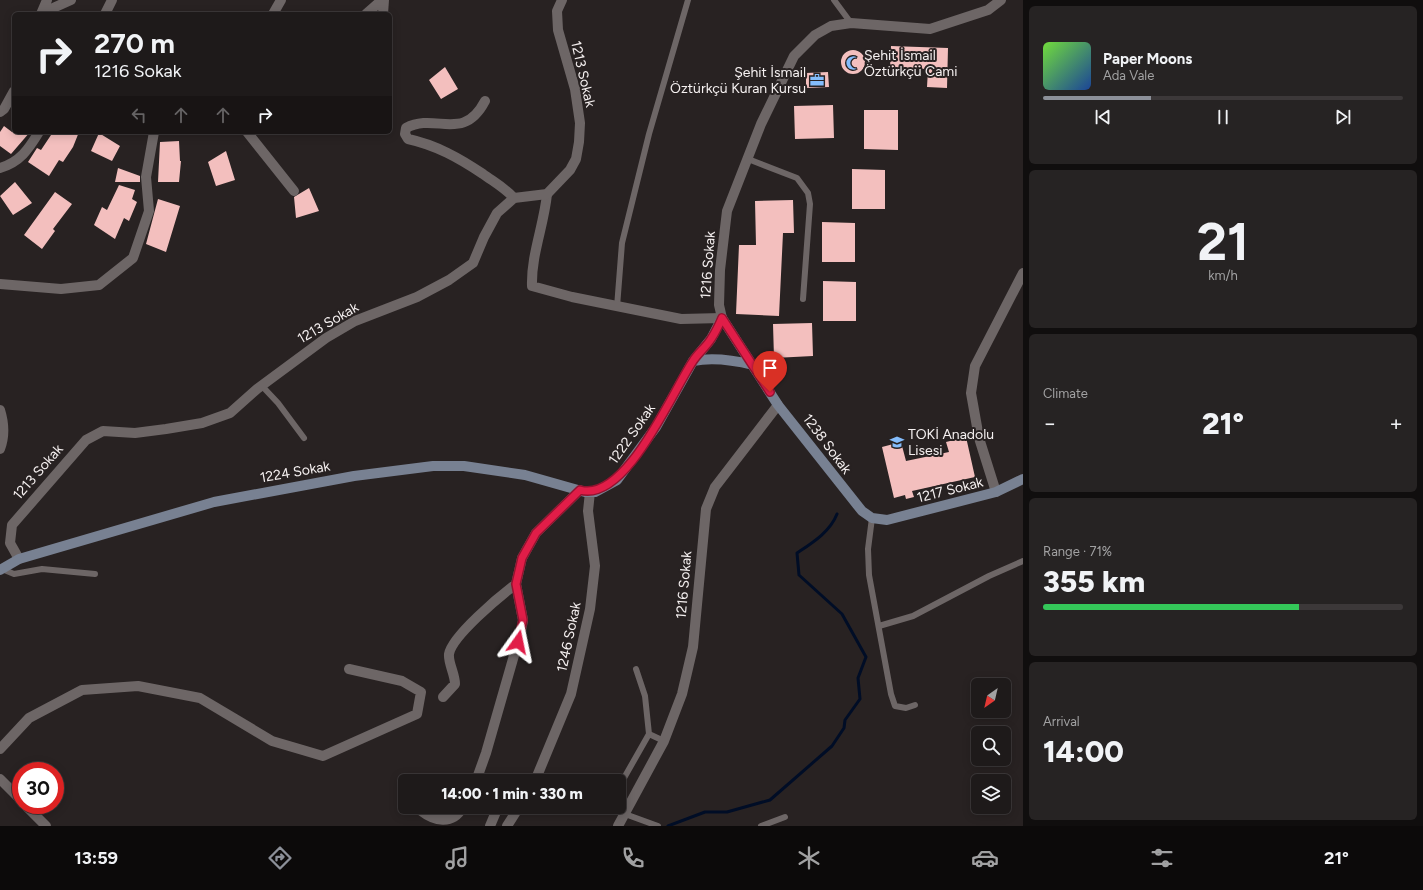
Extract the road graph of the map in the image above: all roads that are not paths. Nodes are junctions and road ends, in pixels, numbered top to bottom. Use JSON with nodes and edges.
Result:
{"nodes":[{"id":1,"x":47,"y":0,"type":"edge"},
{"id":2,"x":70,"y":0,"type":"edge"},
{"id":3,"x":112,"y":0,"type":"edge"},
{"id":4,"x":281,"y":0,"type":"edge"},
{"id":5,"x":383,"y":0,"type":"edge"},
{"id":6,"x":688,"y":0,"type":"edge"},
{"id":7,"x":834,"y":0,"type":"edge"},
{"id":8,"x":1000,"y":0,"type":"edge"},
{"id":9,"x":561,"y":1,"type":"edge"},
{"id":10,"x":42,"y":12,"type":"edge"},
{"id":11,"x":44,"y":12,"type":"edge"},
{"id":12,"x":106,"y":12,"type":"edge"},
{"id":13,"x":274,"y":12,"type":"edge"},
{"id":14,"x":368,"y":12,"type":"edge"},
{"id":15,"x":383,"y":12,"type":"edge"},
{"id":16,"x":851,"y":23,"type":"junction"},
{"id":17,"x":12,"y":95,"type":"edge"},
{"id":18,"x":485,"y":101,"type":"dead end"},
{"id":19,"x":0,"y":112,"type":"edge"},
{"id":20,"x":38,"y":134,"type":"edge"},
{"id":21,"x":154,"y":134,"type":"edge"},
{"id":22,"x":249,"y":134,"type":"edge"},
{"id":23,"x":748,"y":159,"type":"junction"},
{"id":24,"x":0,"y":168,"type":"edge"},
{"id":25,"x":294,"y":191,"type":"dead end"},
{"id":26,"x":547,"y":194,"type":"junction"},
{"id":27,"x":514,"y":198,"type":"junction"},
{"id":28,"x":1023,"y":273,"type":"edge"},
{"id":29,"x":0,"y":284,"type":"edge"},
{"id":30,"x":803,"y":299,"type":"dead end"},
{"id":31,"x":617,"y":306,"type":"junction"},
{"id":32,"x":722,"y":318,"type":"junction"},
{"id":33,"x":693,"y":361,"type":"junction"},
{"id":34,"x":753,"y":364,"type":"junction"},
{"id":35,"x":262,"y":386,"type":"junction"},
{"id":36,"x":778,"y":405,"type":"junction"},
{"id":37,"x":0,"y":410,"type":"edge"},
{"id":38,"x":304,"y":438,"type":"dead end"},
{"id":39,"x":0,"y":449,"type":"edge"},
{"id":40,"x":1023,"y":479,"type":"edge"},
{"id":41,"x":585,"y":491,"type":"junction"},
{"id":42,"x":996,"y":492,"type":"junction"},
{"id":43,"x":872,"y":518,"type":"junction"},
{"id":44,"x":19,"y":559,"type":"junction"},
{"id":45,"x":1023,"y":561,"type":"edge"},
{"id":46,"x":1,"y":570,"type":"edge"},
{"id":47,"x":95,"y":574,"type":"dead end"},
{"id":48,"x":516,"y":584,"type":"junction"},
{"id":49,"x":879,"y":626,"type":"junction"},
{"id":50,"x":349,"y":669,"type":"dead end"},
{"id":51,"x":636,"y":669,"type":"dead end"},
{"id":52,"x":444,"y":697,"type":"dead end"},
{"id":53,"x":914,"y":705,"type":"dead end"},
{"id":54,"x":649,"y":734,"type":"junction"},
{"id":55,"x":664,"y":741,"type":"junction"},
{"id":56,"x":0,"y":749,"type":"edge"},
{"id":57,"x":479,"y":774,"type":"edge"},
{"id":58,"x":538,"y":774,"type":"edge"},
{"id":59,"x":626,"y":774,"type":"edge"},
{"id":60,"x":0,"y":779,"type":"edge"},
{"id":61,"x":12,"y":791,"type":"edge"},
{"id":62,"x":626,"y":812,"type":"edge"},
{"id":63,"x":33,"y":814,"type":"edge"},
{"id":64,"x":425,"y":814,"type":"edge"},
{"id":65,"x":455,"y":814,"type":"edge"},
{"id":66,"x":495,"y":814,"type":"edge"},
{"id":67,"x":515,"y":814,"type":"edge"},
{"id":68,"x":625,"y":814,"type":"joint"},
{"id":69,"x":785,"y":817,"type":"dead end"},
{"id":70,"x":42,"y":825,"type":"edge"},
{"id":71,"x":490,"y":826,"type":"edge"},
{"id":72,"x":507,"y":826,"type":"edge"},
{"id":73,"x":618,"y":826,"type":"edge"},
{"id":74,"x":658,"y":826,"type":"edge"},
{"id":75,"x":761,"y":826,"type":"edge"}],
"edges":[{"from":1,"to":10,"type":"street"},
{"from":2,"to":11,"type":"street"},
{"from":3,"to":12,"type":"street"},
{"from":4,"to":13,"type":"street"},
{"from":5,"to":14,"type":"street"},
{"from":5,"to":15,"type":"street"},
{"from":6,"to":31,"type":"lane"},
{"from":7,"to":16,"type":"lane"},
{"from":8,"to":16,"type":"street","name":"1216 Sokak"},
{"from":9,"to":26,"type":"street","name":"1213 Sokak"},
{"from":16,"to":23,"type":"street","name":"1216 Sokak"},
{"from":17,"to":19,"type":"street"},
{"from":18,"to":27,"type":"street"},
{"from":20,"to":24,"type":"street"},
{"from":21,"to":29,"type":"street"},
{"from":22,"to":25,"type":"street"},
{"from":23,"to":30,"type":"lane"},
{"from":23,"to":32,"type":"street","name":"1216 Sokak"},
{"from":26,"to":27,"type":"street"},
{"from":26,"to":31,"type":"street"},
{"from":27,"to":35,"type":"street","name":"1213 Sokak"},
{"from":28,"to":42,"type":"street","name":"1217 Sokak"},
{"from":31,"to":32,"type":"street"},
{"from":32,"to":33,"type":"main road","name":"1222 Sokak"},
{"from":32,"to":34,"type":"main road","name":"1216 Sokak"},
{"from":33,"to":34,"type":"main road"},
{"from":33,"to":41,"type":"main road","name":"1222 Sokak"},
{"from":34,"to":36,"type":"main road","name":"1216 Sokak"},
{"from":35,"to":38,"type":"lane"},
{"from":35,"to":44,"type":"street","name":"1213 Sokak"},
{"from":36,"to":43,"type":"main road","name":"1238 Sokak"},
{"from":36,"to":55,"type":"street","name":"1216 Sokak"},
{"from":37,"to":39,"type":"street"},
{"from":40,"to":42,"type":"main road"},
{"from":41,"to":44,"type":"main road","name":"1224 Sokak"},
{"from":41,"to":48,"type":"street","name":"1222 Sokak"},
{"from":41,"to":58,"type":"street","name":"1246 Sokak"},
{"from":42,"to":43,"type":"main road","name":"1217 Sokak"},
{"from":43,"to":49,"type":"lane"},
{"from":44,"to":46,"type":"main road"},
{"from":45,"to":49,"type":"lane"},
{"from":46,"to":47,"type":"lane"},
{"from":48,"to":52,"type":"street"},
{"from":48,"to":57,"type":"street","name":"1222 Sokak"},
{"from":49,"to":53,"type":"lane"},
{"from":50,"to":56,"type":"street"},
{"from":51,"to":54,"type":"lane"},
{"from":54,"to":55,"type":"lane"},
{"from":54,"to":59,"type":"lane"},
{"from":55,"to":62,"type":"street","name":"1216 Sokak"},
{"from":60,"to":61,"type":"street"},
{"from":63,"to":70,"type":"street"},
{"from":64,"to":65,"type":"street"},
{"from":66,"to":71,"type":"street"},
{"from":67,"to":72,"type":"street"},
{"from":68,"to":73,"type":"street","name":"1216 Sokak"},
{"from":68,"to":74,"type":"lane"},
{"from":69,"to":75,"type":"lane"}]}
